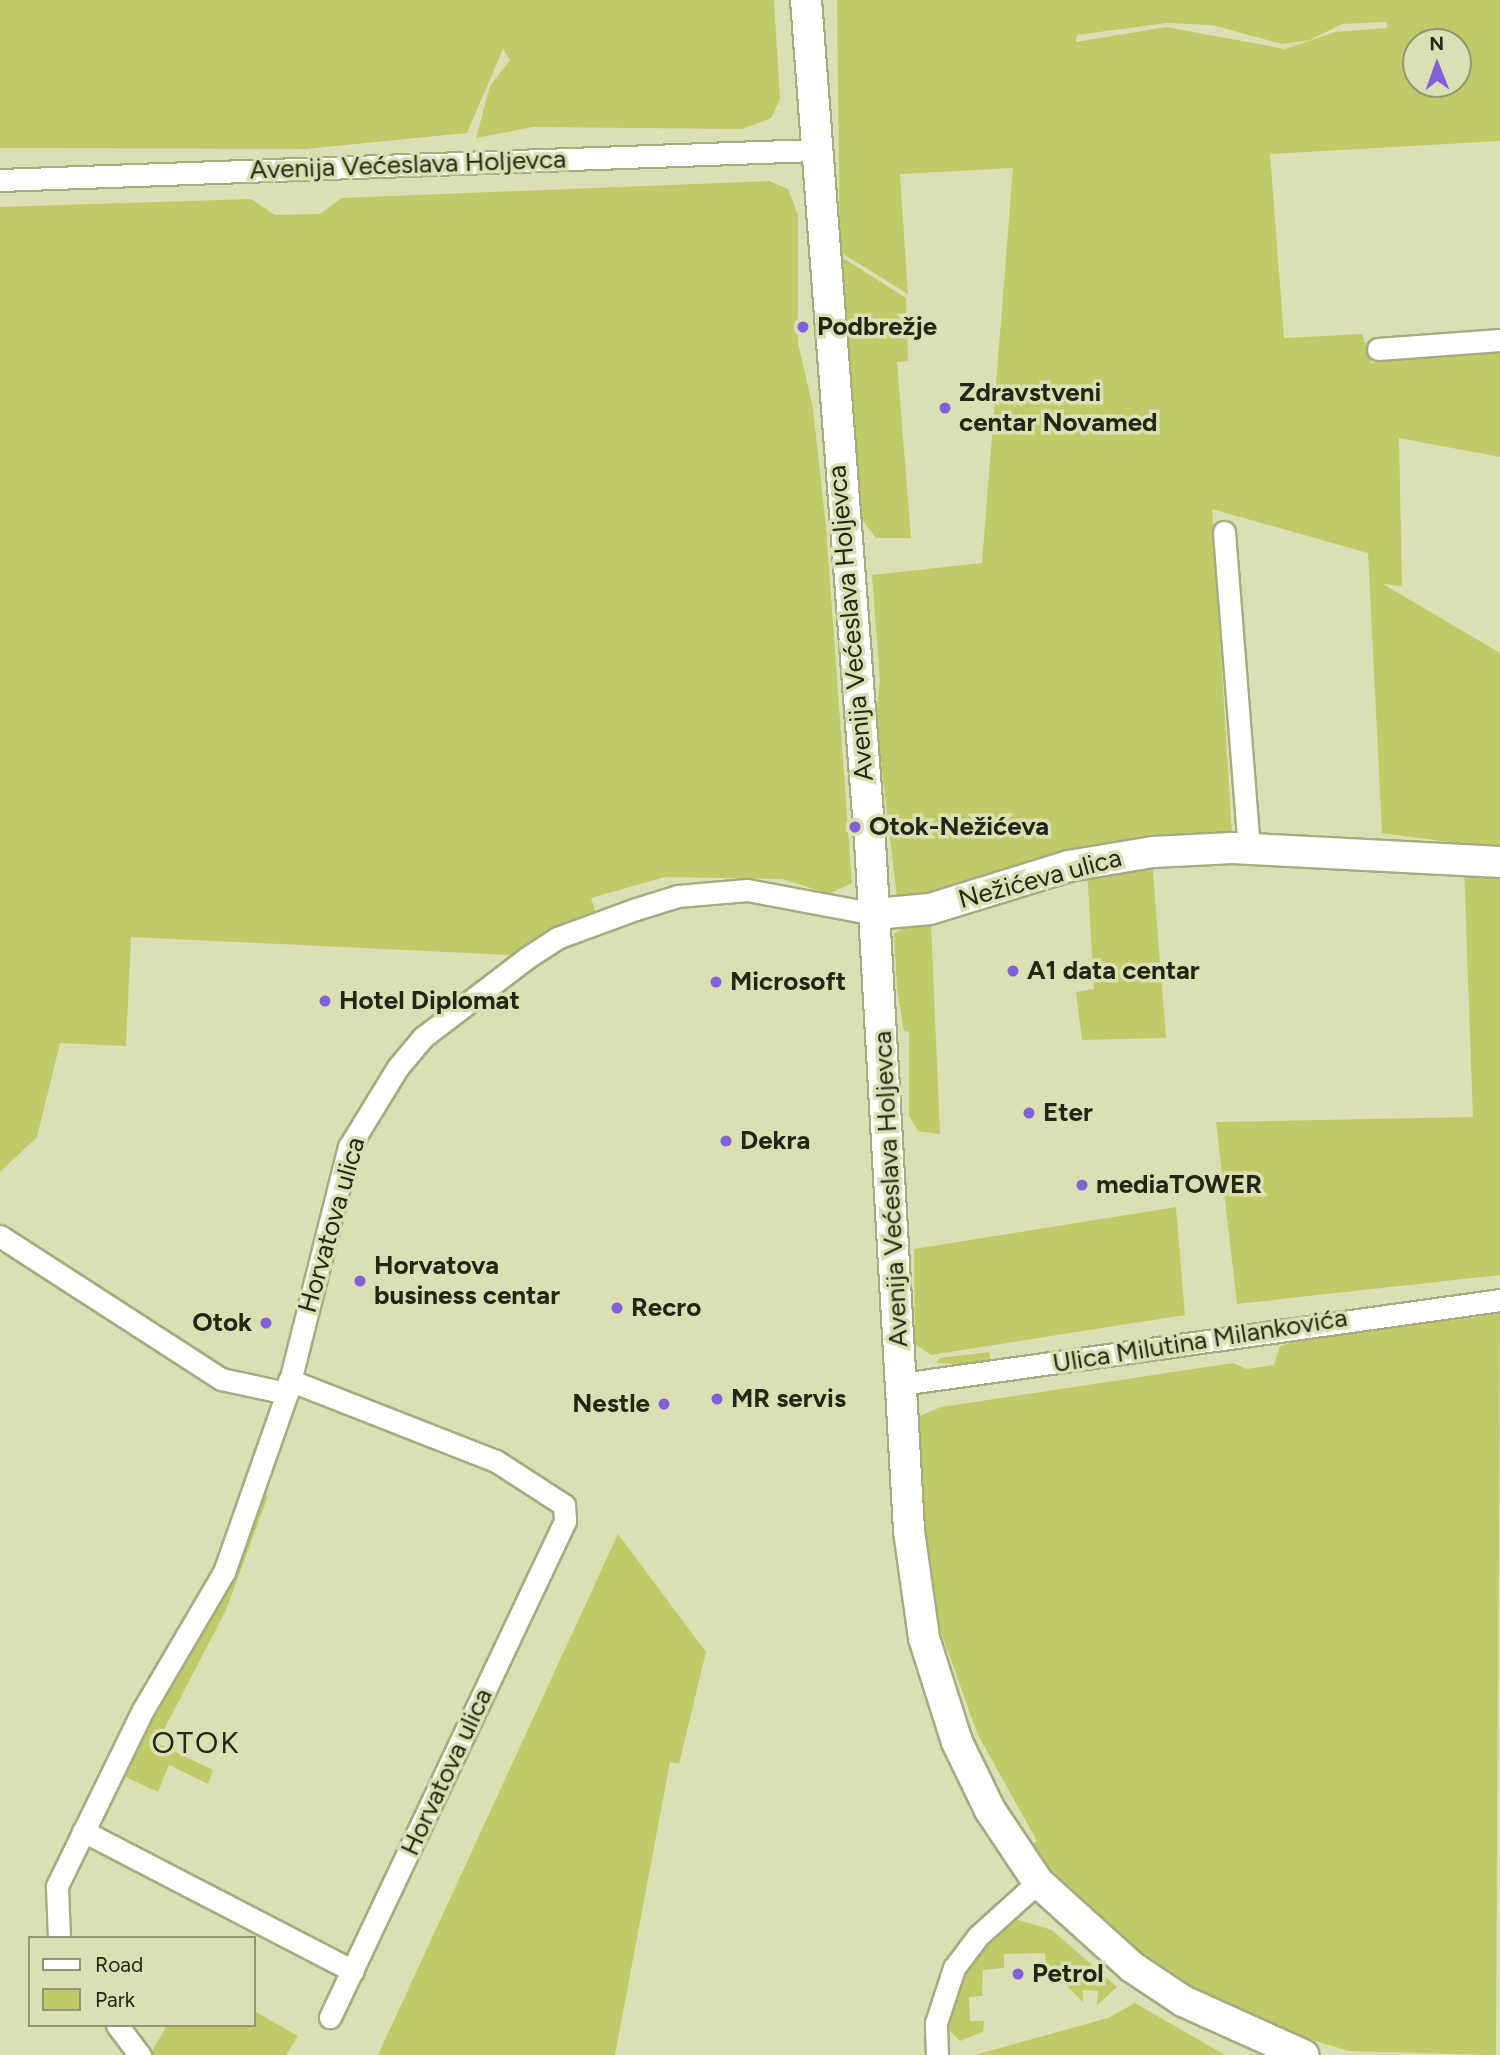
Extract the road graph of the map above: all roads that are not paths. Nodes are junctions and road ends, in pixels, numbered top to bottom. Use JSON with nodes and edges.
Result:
{"nodes":[{"id":1,"x":806,"y":0,"type":"edge"},
{"id":2,"x":816,"y":150,"type":"junction"},
{"id":3,"x":0,"y":180,"type":"edge"},
{"id":4,"x":1500,"y":340,"type":"edge"},
{"id":5,"x":1378,"y":349,"type":"dead end"},
{"id":6,"x":1224,"y":532,"type":"dead end"},
{"id":7,"x":1249,"y":849,"type":"junction"},
{"id":8,"x":1500,"y":862,"type":"edge"},
{"id":9,"x":875,"y":914,"type":"junction"},
{"id":10,"x":0,"y":1237,"type":"edge"},
{"id":11,"x":1500,"y":1300,"type":"edge"},
{"id":12,"x":901,"y":1384,"type":"junction"},
{"id":13,"x":288,"y":1386,"type":"junction"},
{"id":14,"x":83,"y":1831,"type":"junction"},
{"id":15,"x":1038,"y":1882,"type":"junction"},
{"id":16,"x":59,"y":1936,"type":"edge"},
{"id":17,"x":353,"y":1971,"type":"junction"},
{"id":18,"x":330,"y":2017,"type":"dead end"},
{"id":19,"x":1227,"y":2026,"type":"junction"},
{"id":20,"x":119,"y":2027,"type":"edge"},
{"id":21,"x":140,"y":2055,"type":"edge"},
{"id":22,"x":937,"y":2055,"type":"edge"},
{"id":23,"x":1263,"y":2055,"type":"edge"},
{"id":24,"x":1303,"y":2055,"type":"edge"}],
"edges":[{"from":1,"to":2,"type":"street","name":"Avenija Većeslava Holjevca"},
{"from":2,"to":3,"type":"street","name":"Avenija Većeslava Holjevca"},
{"from":2,"to":9,"type":"street","name":"Avenija Većeslava Holjevca"},
{"from":4,"to":5,"type":"street"},
{"from":6,"to":7,"type":"street"},
{"from":7,"to":8,"type":"street","name":"Nežićeva ulica"},
{"from":7,"to":9,"type":"street","name":"Nežićeva ulica"},
{"from":9,"to":12,"type":"street","name":"Avenija Većeslava Holjevca"},
{"from":9,"to":13,"type":"street","name":"Horvatova ulica"},
{"from":10,"to":13,"type":"street","name":"Horvatova ulica"},
{"from":11,"to":12,"type":"street","name":"Ulica Milutina Milankovića"},
{"from":12,"to":15,"type":"street","name":"Avenija Većeslava Holjevca"},
{"from":13,"to":14,"type":"street","name":"Horvatova ulica"},
{"from":13,"to":17,"type":"street","name":"Horvatova ulica"},
{"from":14,"to":16,"type":"street","name":"Horvatova ulica"},
{"from":14,"to":17,"type":"street"},
{"from":15,"to":19,"type":"street","name":"Avenija Većeslava Holjevca"},
{"from":15,"to":22,"type":"street"},
{"from":17,"to":18,"type":"street","name":"Horvatova ulica"},
{"from":19,"to":23,"type":"street"},
{"from":19,"to":24,"type":"street","name":"Avenija Većeslava Holjevca"},
{"from":20,"to":21,"type":"street"}]}
